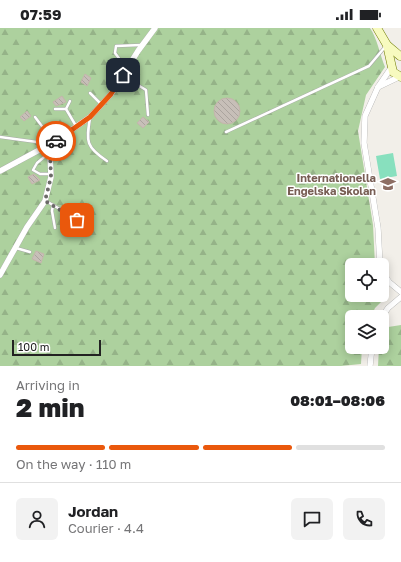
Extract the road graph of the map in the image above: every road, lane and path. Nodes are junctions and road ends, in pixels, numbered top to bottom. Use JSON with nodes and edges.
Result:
{"nodes":[{"id":1,"x":156,"y":28,"type":"edge"},
{"id":2,"x":376,"y":28,"type":"edge"},
{"id":3,"x":143,"y":45,"type":"junction"},
{"id":4,"x":386,"y":46,"type":"junction"},
{"id":5,"x":400,"y":56,"type":"edge"},
{"id":6,"x":129,"y":66,"type":"junction"},
{"id":7,"x":391,"y":66,"type":"junction"},
{"id":8,"x":123,"y":75,"type":"junction"},
{"id":9,"x":400,"y":77,"type":"edge"},
{"id":10,"x":378,"y":87,"type":"junction"},
{"id":11,"x":90,"y":93,"type":"dead end"},
{"id":12,"x":70,"y":101,"type":"dead end"},
{"id":13,"x":102,"y":104,"type":"junction"},
{"id":14,"x":55,"y":109,"type":"dead end"},
{"id":15,"x":66,"y":109,"type":"junction"},
{"id":16,"x":148,"y":115,"type":"dead end"},
{"id":17,"x":35,"y":117,"type":"dead end"},
{"id":18,"x":90,"y":117,"type":"junction"},
{"id":19,"x":76,"y":127,"type":"junction"},
{"id":20,"x":226,"y":132,"type":"dead end"},
{"id":21,"x":0,"y":137,"type":"edge"},
{"id":22,"x":54,"y":142,"type":"junction"},
{"id":23,"x":41,"y":149,"type":"junction"},
{"id":24,"x":50,"y":153,"type":"junction"},
{"id":25,"x":107,"y":162,"type":"dead end"},
{"id":26,"x":0,"y":170,"type":"edge"},
{"id":27,"x":51,"y":174,"type":"junction"},
{"id":28,"x":45,"y":201,"type":"junction"},
{"id":29,"x":53,"y":205,"type":"junction"},
{"id":30,"x":55,"y":228,"type":"dead end"},
{"id":31,"x":80,"y":230,"type":"dead end"},
{"id":32,"x":16,"y":248,"type":"junction"},
{"id":33,"x":30,"y":252,"type":"dead end"},
{"id":34,"x":380,"y":258,"type":"edge"},
{"id":35,"x":0,"y":274,"type":"edge"},
{"id":36,"x":389,"y":282,"type":"edge"},
{"id":37,"x":401,"y":292,"type":"edge"},
{"id":38,"x":401,"y":297,"type":"edge"},
{"id":39,"x":387,"y":310,"type":"edge"},
{"id":40,"x":371,"y":354,"type":"edge"},
{"id":41,"x":370,"y":366,"type":"edge"}],
"edges":[{"from":1,"to":3,"type":"street"},
{"from":2,"to":4,"type":"street"},
{"from":3,"to":6,"type":"street"},
{"from":3,"to":6,"type":"lane"},
{"from":4,"to":5,"type":"street"},
{"from":4,"to":7,"type":"street"},
{"from":4,"to":20,"type":"lane"},
{"from":5,"to":7,"type":"street"},
{"from":6,"to":8,"type":"street"},
{"from":7,"to":9,"type":"street"},
{"from":7,"to":10,"type":"street"},
{"from":8,"to":13,"type":"street"},
{"from":8,"to":16,"type":"lane"},
{"from":9,"to":10,"type":"street"},
{"from":10,"to":34,"type":"street"},
{"from":11,"to":13,"type":"lane"},
{"from":12,"to":15,"type":"lane"},
{"from":13,"to":18,"type":"street"},
{"from":14,"to":15,"type":"lane"},
{"from":15,"to":19,"type":"lane"},
{"from":17,"to":22,"type":"lane"},
{"from":18,"to":19,"type":"street"},
{"from":18,"to":25,"type":"lane"},
{"from":19,"to":22,"type":"street"},
{"from":21,"to":23,"type":"lane"},
{"from":22,"to":23,"type":"street"},
{"from":22,"to":24,"type":"street"},
{"from":23,"to":26,"type":"street"},
{"from":24,"to":27,"type":"street"},
{"from":24,"to":27,"type":"lane"},
{"from":27,"to":28,"type":"street"},
{"from":28,"to":29,"type":"lane"},
{"from":28,"to":32,"type":"street"},
{"from":29,"to":30,"type":"lane"},
{"from":29,"to":31,"type":"lane"},
{"from":32,"to":33,"type":"lane"},
{"from":32,"to":35,"type":"street"},
{"from":36,"to":37,"type":"street"},
{"from":38,"to":39,"type":"street"},
{"from":40,"to":41,"type":"street"}]}
